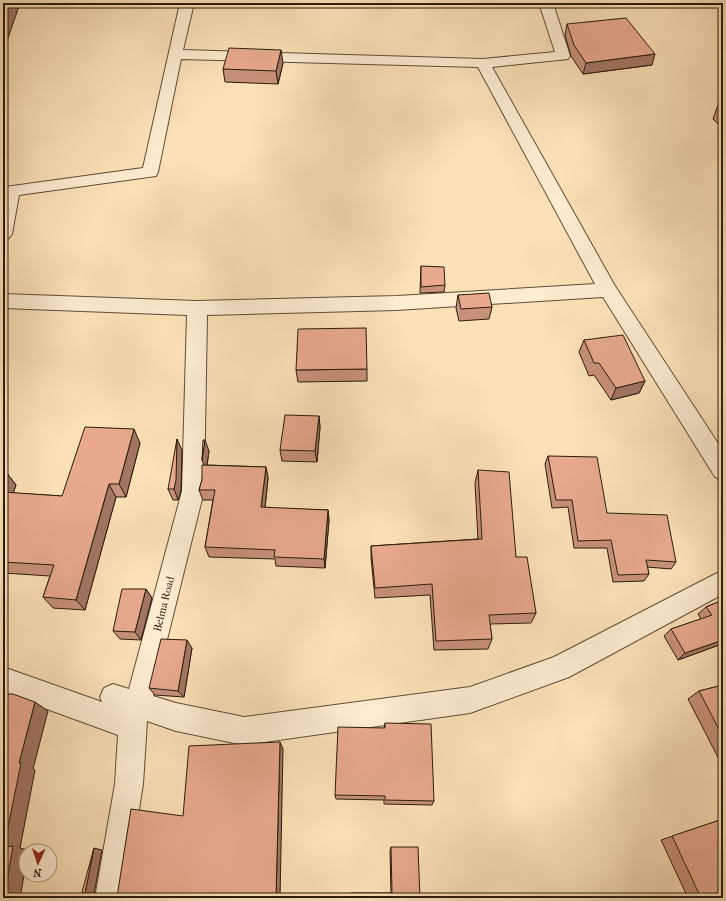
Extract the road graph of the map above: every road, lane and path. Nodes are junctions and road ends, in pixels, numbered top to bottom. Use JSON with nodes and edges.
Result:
{"nodes":[{"id":1,"x":187,"y":3,"type":"edge"},
{"id":2,"x":546,"y":3,"type":"edge"},
{"id":3,"x":175,"y":54,"type":"junction"},
{"id":4,"x":483,"y":63,"type":"junction"},
{"id":5,"x":3,"y":234,"type":"edge"},
{"id":6,"x":608,"y":290,"type":"junction"},
{"id":7,"x":3,"y":300,"type":"edge"},
{"id":8,"x":197,"y":308,"type":"junction"},
{"id":9,"x":723,"y":470,"type":"edge"},
{"id":10,"x":723,"y":581,"type":"edge"},
{"id":11,"x":3,"y":680,"type":"edge"},
{"id":12,"x":132,"y":727,"type":"junction"},
{"id":13,"x":110,"y":898,"type":"edge"}],
"edges":[{"from":1,"to":3,"type":"street"},
{"from":2,"to":4,"type":"street"},
{"from":3,"to":4,"type":"street"},
{"from":3,"to":5,"type":"street"},
{"from":4,"to":6,"type":"street"},
{"from":6,"to":8,"type":"street"},
{"from":6,"to":9,"type":"street"},
{"from":7,"to":8,"type":"street"},
{"from":8,"to":12,"type":"street","name":"Belma Road"},
{"from":10,"to":12,"type":"street"},
{"from":11,"to":12,"type":"street"},
{"from":12,"to":13,"type":"street","name":"Belma Road"}]}
